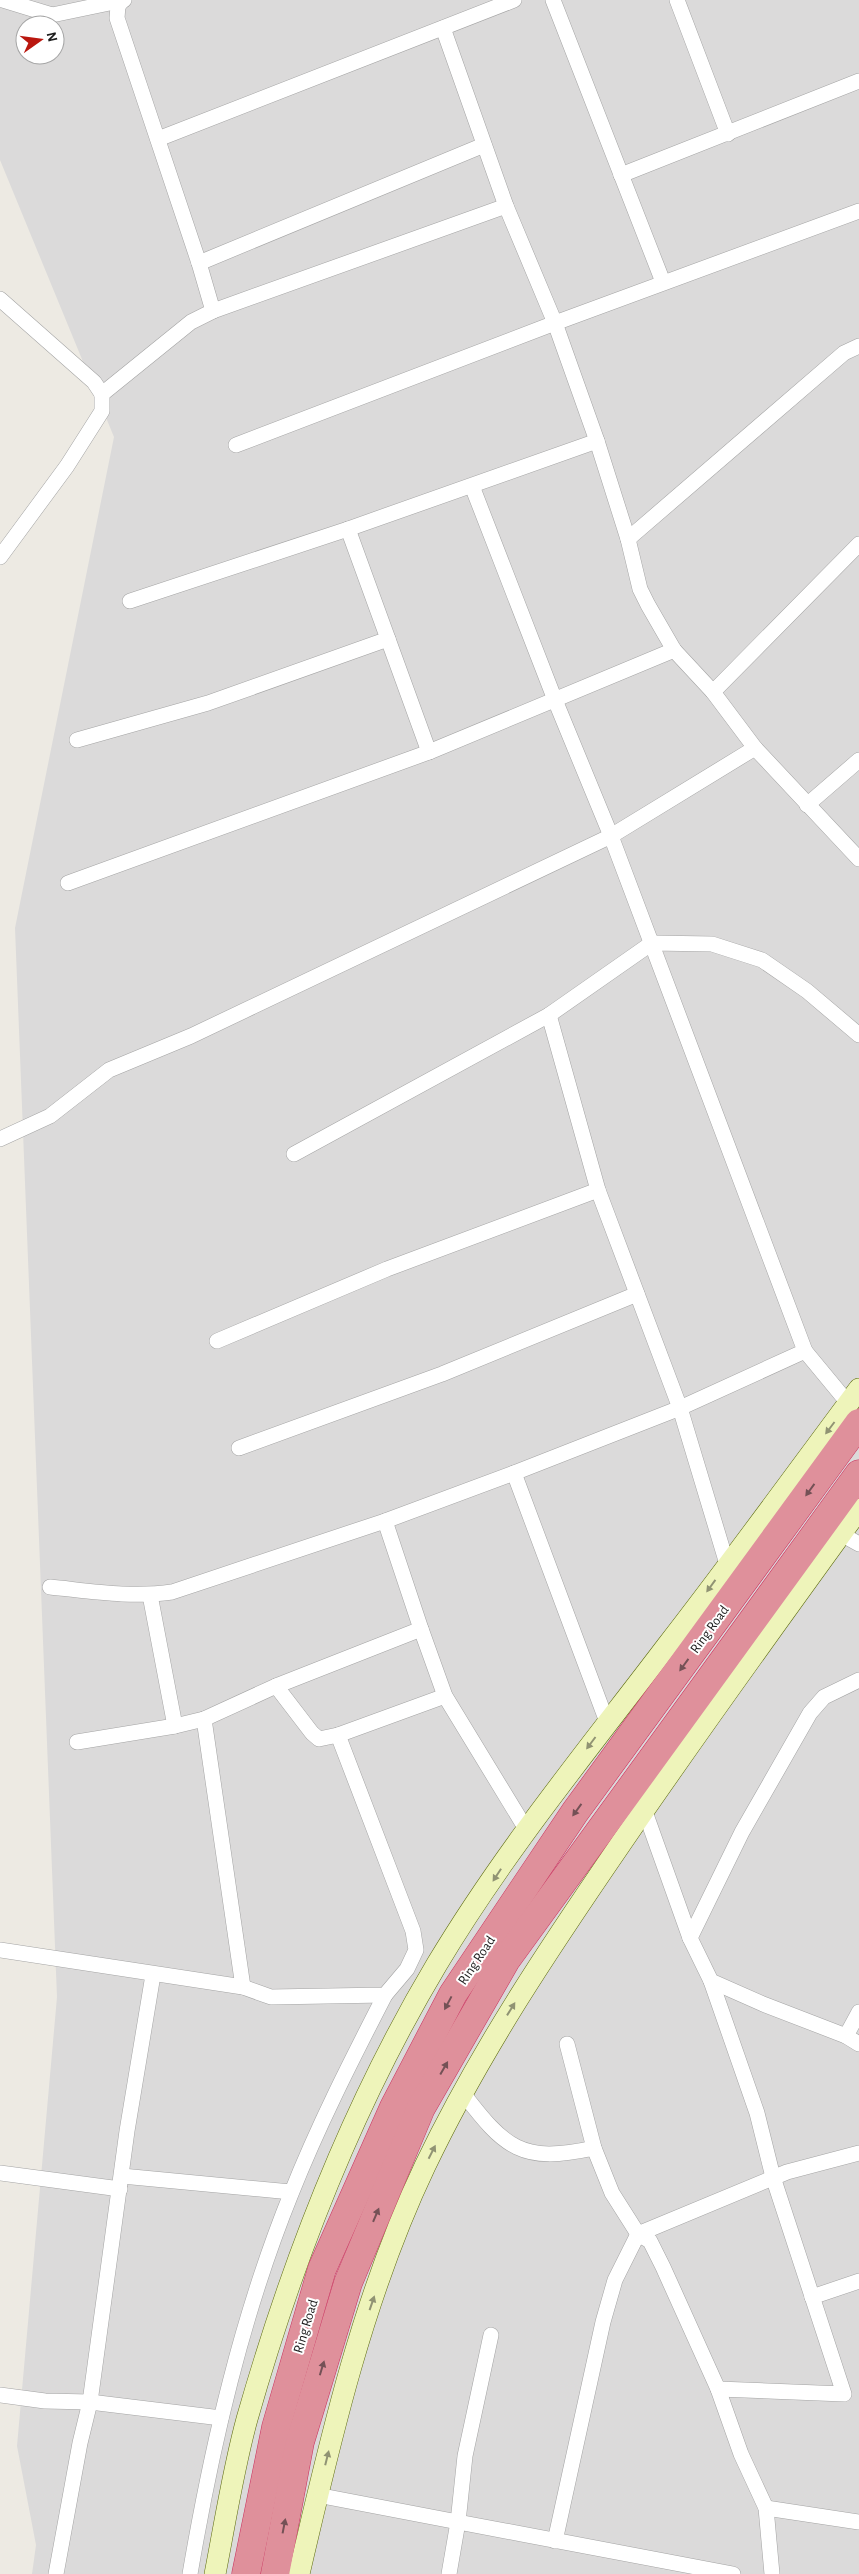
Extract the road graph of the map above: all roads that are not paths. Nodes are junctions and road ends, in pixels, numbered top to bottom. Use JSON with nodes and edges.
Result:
{"nodes":[{"id":1,"x":3,"y":0,"type":"edge"},
{"id":2,"x":514,"y":0,"type":"edge"},
{"id":3,"x":554,"y":0,"type":"edge"},
{"id":4,"x":677,"y":0,"type":"edge"},
{"id":5,"x":123,"y":1,"type":"edge"},
{"id":6,"x":443,"y":28,"type":"junction"},
{"id":7,"x":859,"y":81,"type":"edge"},
{"id":8,"x":728,"y":134,"type":"junction"},
{"id":9,"x":158,"y":139,"type":"junction"},
{"id":10,"x":484,"y":144,"type":"junction"},
{"id":11,"x":621,"y":175,"type":"junction"},
{"id":12,"x":506,"y":206,"type":"junction"},
{"id":13,"x":859,"y":211,"type":"edge"},
{"id":14,"x":199,"y":263,"type":"junction"},
{"id":15,"x":663,"y":282,"type":"junction"},
{"id":16,"x":0,"y":299,"type":"edge"},
{"id":17,"x":213,"y":311,"type":"junction"},
{"id":18,"x":554,"y":322,"type":"junction"},
{"id":19,"x":859,"y":346,"type":"edge"},
{"id":20,"x":102,"y":394,"type":"junction"},
{"id":21,"x":597,"y":441,"type":"junction"},
{"id":22,"x":236,"y":445,"type":"dead end"},
{"id":23,"x":472,"y":486,"type":"junction"},
{"id":24,"x":348,"y":529,"type":"junction"},
{"id":25,"x":628,"y":539,"type":"junction"},
{"id":26,"x":859,"y":544,"type":"edge"},
{"id":27,"x":0,"y":557,"type":"edge"},
{"id":28,"x":130,"y":601,"type":"dead end"},
{"id":29,"x":388,"y":639,"type":"junction"},
{"id":30,"x":674,"y":650,"type":"junction"},
{"id":31,"x":713,"y":692,"type":"junction"},
{"id":32,"x":555,"y":700,"type":"junction"},
{"id":33,"x":77,"y":740,"type":"dead end"},
{"id":34,"x":755,"y":748,"type":"junction"},
{"id":35,"x":429,"y":752,"type":"junction"},
{"id":36,"x":859,"y":760,"type":"edge"},
{"id":37,"x":807,"y":806,"type":"junction"},
{"id":38,"x":611,"y":836,"type":"junction"},
{"id":39,"x":859,"y":859,"type":"edge"},
{"id":40,"x":68,"y":882,"type":"dead end"},
{"id":41,"x":652,"y":943,"type":"junction"},
{"id":42,"x":549,"y":1014,"type":"junction"},
{"id":43,"x":859,"y":1035,"type":"edge"},
{"id":44,"x":0,"y":1139,"type":"edge"},
{"id":45,"x":294,"y":1154,"type":"dead end"},
{"id":46,"x":598,"y":1190,"type":"junction"},
{"id":47,"x":637,"y":1294,"type":"junction"},
{"id":48,"x":217,"y":1341,"type":"dead end"},
{"id":49,"x":805,"y":1351,"type":"junction"},
{"id":50,"x":855,"y":1405,"type":"edge"},
{"id":51,"x":680,"y":1408,"type":"junction"},
{"id":52,"x":239,"y":1448,"type":"dead end"},
{"id":53,"x":514,"y":1473,"type":"junction"},
{"id":54,"x":859,"y":1474,"type":"edge"},
{"id":55,"x":859,"y":1509,"type":"edge"},
{"id":56,"x":385,"y":1521,"type":"junction"},
{"id":57,"x":850,"y":1539,"type":"edge"},
{"id":58,"x":727,"y":1564,"type":"junction"},
{"id":59,"x":50,"y":1587,"type":"dead end"},
{"id":60,"x":150,"y":1595,"type":"junction"},
{"id":61,"x":422,"y":1629,"type":"junction"},
{"id":62,"x":859,"y":1680,"type":"edge"},
{"id":63,"x":276,"y":1686,"type":"junction"},
{"id":64,"x":445,"y":1696,"type":"junction"},
{"id":65,"x":204,"y":1719,"type":"junction"},
{"id":66,"x":607,"y":1722,"type":"junction"},
{"id":67,"x":175,"y":1726,"type":"junction"},
{"id":68,"x":338,"y":1735,"type":"junction"},
{"id":69,"x":77,"y":1742,"type":"dead end"},
{"id":70,"x":644,"y":1810,"type":"junction"},
{"id":71,"x":526,"y":1829,"type":"junction"},
{"id":72,"x":690,"y":1938,"type":"junction"},
{"id":73,"x":0,"y":1950,"type":"edge"},
{"id":74,"x":153,"y":1975,"type":"junction"},
{"id":75,"x":711,"y":1981,"type":"junction"},
{"id":76,"x":243,"y":1987,"type":"junction"},
{"id":77,"x":384,"y":1996,"type":"junction"},
{"id":78,"x":859,"y":2012,"type":"edge"},
{"id":79,"x":853,"y":2040,"type":"edge"},
{"id":80,"x":566,"y":2044,"type":"dead end"},
{"id":81,"x":462,"y":2092,"type":"junction"},
{"id":82,"x":594,"y":2148,"type":"junction"},
{"id":83,"x":859,"y":2153,"type":"edge"},
{"id":84,"x":0,"y":2173,"type":"edge"},
{"id":85,"x":773,"y":2178,"type":"junction"},
{"id":86,"x":121,"y":2183,"type":"junction"},
{"id":87,"x":291,"y":2192,"type":"junction"},
{"id":88,"x":638,"y":2234,"type":"junction"},
{"id":89,"x":859,"y":2281,"type":"edge"},
{"id":90,"x":812,"y":2296,"type":"junction"},
{"id":91,"x":491,"y":2335,"type":"dead end"},
{"id":92,"x":718,"y":2389,"type":"junction"},
{"id":93,"x":0,"y":2395,"type":"edge"},
{"id":94,"x":852,"y":2395,"type":"edge"},
{"id":95,"x":90,"y":2402,"type":"junction"},
{"id":96,"x":222,"y":2418,"type":"junction"},
{"id":97,"x":317,"y":2495,"type":"junction"},
{"id":98,"x":766,"y":2508,"type":"junction"},
{"id":99,"x":458,"y":2522,"type":"junction"},
{"id":100,"x":859,"y":2522,"type":"edge"},
{"id":101,"x":555,"y":2541,"type":"junction"},
{"id":102,"x":56,"y":2574,"type":"edge"},
{"id":103,"x":190,"y":2574,"type":"edge"},
{"id":104,"x":215,"y":2574,"type":"edge"},
{"id":105,"x":246,"y":2574,"type":"edge"},
{"id":106,"x":275,"y":2574,"type":"edge"},
{"id":107,"x":299,"y":2574,"type":"edge"},
{"id":108,"x":449,"y":2574,"type":"edge"},
{"id":109,"x":733,"y":2574,"type":"edge"},
{"id":110,"x":772,"y":2574,"type":"edge"}],
"edges":[{"from":1,"to":5,"type":"street"},
{"from":2,"to":6,"type":"street"},
{"from":3,"to":11,"type":"street"},
{"from":4,"to":8,"type":"street"},
{"from":5,"to":9,"type":"street"},
{"from":6,"to":9,"type":"street"},
{"from":6,"to":10,"type":"street"},
{"from":7,"to":8,"type":"street"},
{"from":8,"to":11,"type":"street"},
{"from":9,"to":14,"type":"street"},
{"from":10,"to":12,"type":"street"},
{"from":10,"to":14,"type":"street"},
{"from":11,"to":15,"type":"street"},
{"from":12,"to":17,"type":"street"},
{"from":12,"to":18,"type":"street"},
{"from":13,"to":15,"type":"street"},
{"from":14,"to":17,"type":"street"},
{"from":15,"to":18,"type":"street"},
{"from":16,"to":20,"type":"street"},
{"from":17,"to":20,"type":"street"},
{"from":18,"to":21,"type":"street"},
{"from":18,"to":22,"type":"street"},
{"from":19,"to":25,"type":"street"},
{"from":20,"to":27,"type":"street"},
{"from":21,"to":23,"type":"street"},
{"from":21,"to":25,"type":"street"},
{"from":23,"to":24,"type":"street"},
{"from":23,"to":32,"type":"street"},
{"from":24,"to":28,"type":"street"},
{"from":24,"to":29,"type":"street"},
{"from":25,"to":30,"type":"street"},
{"from":26,"to":31,"type":"street"},
{"from":29,"to":33,"type":"street"},
{"from":29,"to":35,"type":"street"},
{"from":30,"to":31,"type":"street"},
{"from":30,"to":32,"type":"street"},
{"from":31,"to":34,"type":"street"},
{"from":32,"to":35,"type":"street"},
{"from":32,"to":38,"type":"street"},
{"from":34,"to":37,"type":"street"},
{"from":34,"to":38,"type":"street"},
{"from":35,"to":40,"type":"street"},
{"from":36,"to":37,"type":"street"},
{"from":37,"to":39,"type":"street"},
{"from":38,"to":41,"type":"street"},
{"from":38,"to":44,"type":"street"},
{"from":41,"to":42,"type":"street"},
{"from":41,"to":43,"type":"street"},
{"from":41,"to":49,"type":"street"},
{"from":42,"to":45,"type":"street"},
{"from":42,"to":46,"type":"street"},
{"from":46,"to":47,"type":"street"},
{"from":46,"to":48,"type":"street"},
{"from":47,"to":51,"type":"street"},
{"from":47,"to":52,"type":"street"},
{"from":49,"to":50,"type":"street"},
{"from":49,"to":51,"type":"street"},
{"from":50,"to":58,"type":"street","one_way":true},
{"from":50,"to":105,"type":"highway","name":"Ring Road","one_way":true},
{"from":51,"to":53,"type":"street"},
{"from":51,"to":58,"type":"street"},
{"from":53,"to":56,"type":"street"},
{"from":53,"to":66,"type":"street"},
{"from":106,"to":54,"type":"highway","name":"Ring Road","one_way":true},
{"from":55,"to":57,"type":"street"},
{"from":56,"to":60,"type":"street"},
{"from":56,"to":61,"type":"street"},
{"from":57,"to":70,"type":"street"},
{"from":58,"to":66,"type":"street","one_way":true},
{"from":59,"to":60,"type":"street"},
{"from":60,"to":67,"type":"street"},
{"from":61,"to":63,"type":"street"},
{"from":61,"to":64,"type":"street"},
{"from":62,"to":72,"type":"street"},
{"from":63,"to":65,"type":"street"},
{"from":63,"to":68,"type":"street"},
{"from":64,"to":68,"type":"street"},
{"from":64,"to":71,"type":"street"},
{"from":65,"to":67,"type":"street"},
{"from":65,"to":76,"type":"street"},
{"from":66,"to":71,"type":"street","one_way":true},
{"from":67,"to":69,"type":"street"},
{"from":68,"to":77,"type":"street"},
{"from":70,"to":72,"type":"street"},
{"from":81,"to":70,"type":"street","one_way":true},
{"from":71,"to":104,"type":"street","one_way":true},
{"from":72,"to":75,"type":"street"},
{"from":73,"to":74,"type":"street"},
{"from":74,"to":76,"type":"street"},
{"from":74,"to":86,"type":"street"},
{"from":75,"to":79,"type":"street"},
{"from":75,"to":85,"type":"street"},
{"from":76,"to":77,"type":"street"},
{"from":77,"to":87,"type":"street"},
{"from":78,"to":79,"type":"street"},
{"from":80,"to":82,"type":"street"},
{"from":81,"to":82,"type":"street"},
{"from":97,"to":81,"type":"street","one_way":true},
{"from":82,"to":88,"type":"street"},
{"from":83,"to":85,"type":"street"},
{"from":84,"to":86,"type":"street"},
{"from":85,"to":88,"type":"street"},
{"from":85,"to":90,"type":"street"},
{"from":86,"to":87,"type":"street"},
{"from":86,"to":95,"type":"street"},
{"from":87,"to":96,"type":"street"},
{"from":88,"to":92,"type":"street"},
{"from":88,"to":101,"type":"street"},
{"from":89,"to":90,"type":"street"},
{"from":90,"to":94,"type":"street"},
{"from":91,"to":99,"type":"street"},
{"from":92,"to":94,"type":"street"},
{"from":92,"to":98,"type":"street"},
{"from":93,"to":95,"type":"street"},
{"from":95,"to":96,"type":"street"},
{"from":95,"to":102,"type":"street"},
{"from":96,"to":103,"type":"street"},
{"from":97,"to":99,"type":"street"},
{"from":97,"to":107,"type":"street"},
{"from":98,"to":100,"type":"street"},
{"from":98,"to":110,"type":"street"},
{"from":99,"to":101,"type":"street"},
{"from":99,"to":108,"type":"street"},
{"from":101,"to":109,"type":"street"}]}
